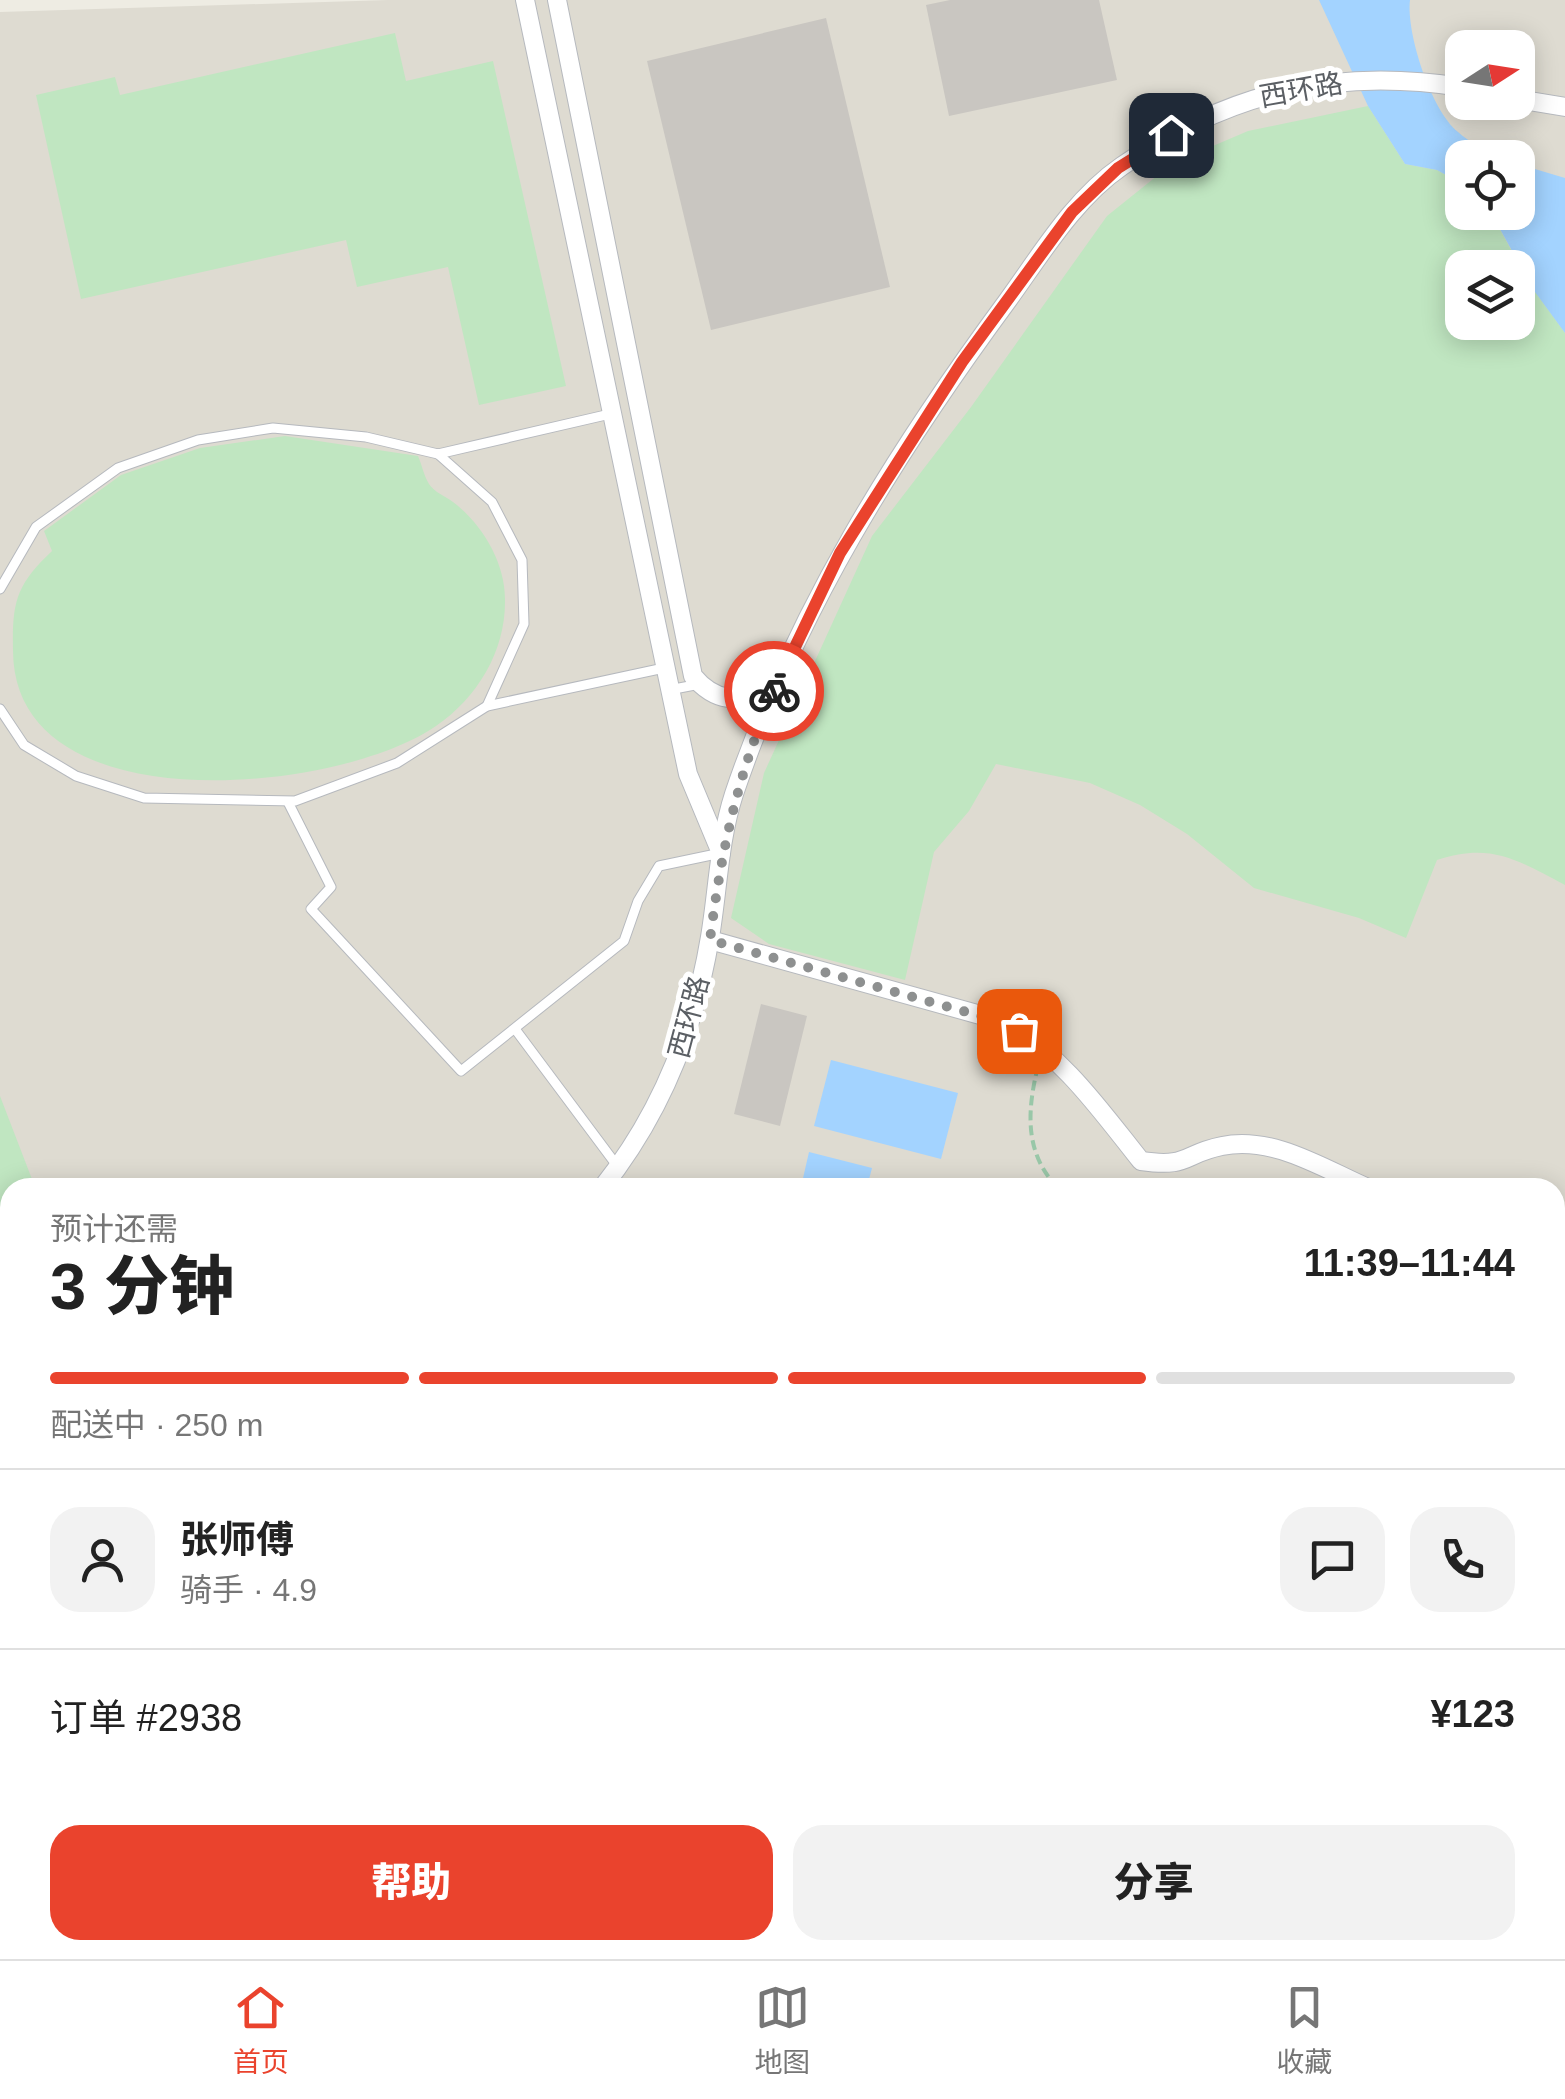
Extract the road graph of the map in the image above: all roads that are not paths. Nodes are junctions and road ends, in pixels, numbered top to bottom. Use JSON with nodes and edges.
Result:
{"nodes":[{"id":1,"x":525,"y":0,"type":"edge"},
{"id":2,"x":556,"y":0,"type":"edge"},
{"id":3,"x":1445,"y":85,"type":"edge"},
{"id":4,"x":1535,"y":101,"type":"edge"},
{"id":5,"x":1565,"y":107,"type":"edge"},
{"id":6,"x":628,"y":352,"type":"junction"},
{"id":7,"x":598,"y":360,"type":"junction"},
{"id":8,"x":610,"y":414,"type":"junction"},
{"id":9,"x":438,"y":454,"type":"junction"},
{"id":10,"x":0,"y":588,"type":"edge"},
{"id":11,"x":664,"y":668,"type":"junction"},
{"id":12,"x":700,"y":684,"type":"junction"},
{"id":13,"x":668,"y":690,"type":"junction"},
{"id":14,"x":773,"y":694,"type":"junction"},
{"id":15,"x":487,"y":706,"type":"junction"},
{"id":16,"x":0,"y":708,"type":"edge"},
{"id":17,"x":288,"y":802,"type":"junction"},
{"id":18,"x":720,"y":852,"type":"junction"},
{"id":19,"x":710,"y":940,"type":"junction"},
{"id":20,"x":515,"y":1029,"type":"junction"},
{"id":21,"x":618,"y":1167,"type":"junction"},
{"id":22,"x":610,"y":1178,"type":"edge"},
{"id":23,"x":1345,"y":1178,"type":"edge"}],
"edges":[{"from":1,"to":7,"type":"street"},
{"from":2,"to":6,"type":"street"},
{"from":3,"to":14,"type":"street","name":"西环路"},
{"from":4,"to":5,"type":"street"},
{"from":6,"to":7,"type":"lane"},
{"from":6,"to":12,"type":"street"},
{"from":7,"to":8,"type":"street"},
{"from":8,"to":9,"type":"lane"},
{"from":8,"to":11,"type":"street"},
{"from":9,"to":10,"type":"lane"},
{"from":9,"to":15,"type":"lane"},
{"from":11,"to":13,"type":"street"},
{"from":11,"to":15,"type":"lane"},
{"from":12,"to":13,"type":"lane"},
{"from":12,"to":14,"type":"street"},
{"from":13,"to":18,"type":"street"},
{"from":14,"to":18,"type":"street","name":"西环路"},
{"from":15,"to":17,"type":"lane"},
{"from":16,"to":17,"type":"lane"},
{"from":17,"to":20,"type":"lane"},
{"from":18,"to":19,"type":"street","name":"西环路"},
{"from":18,"to":20,"type":"lane"},
{"from":19,"to":21,"type":"street","name":"西环路"},
{"from":19,"to":23,"type":"street"},
{"from":20,"to":21,"type":"lane"},
{"from":21,"to":22,"type":"street","name":"西环路"}]}
